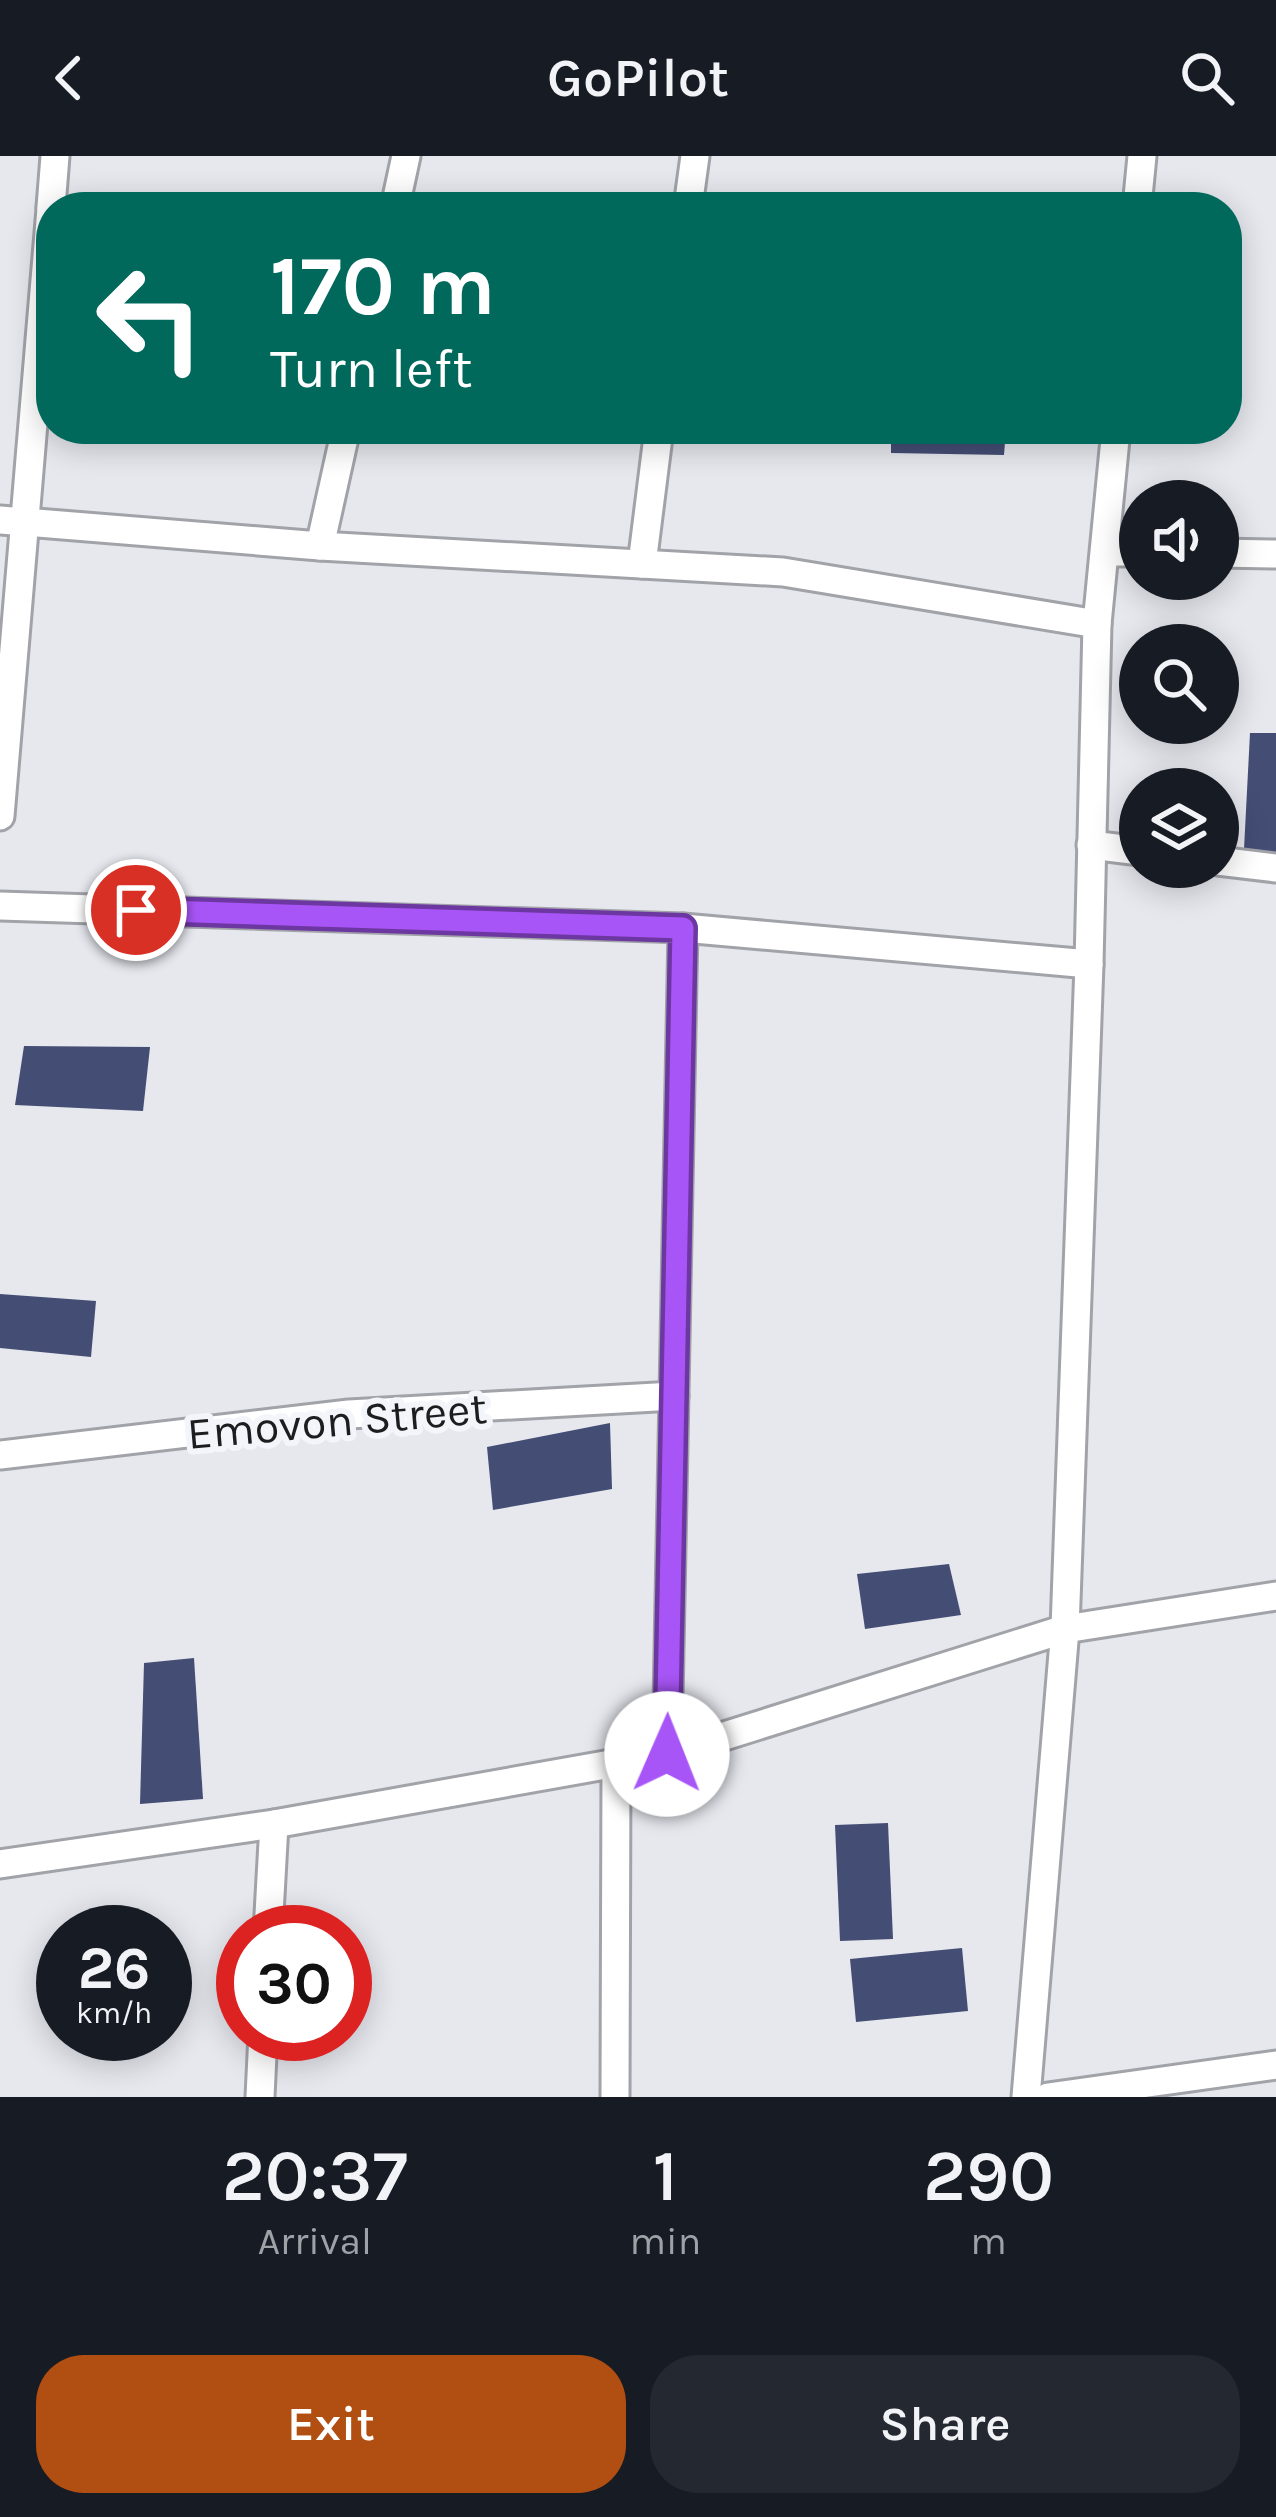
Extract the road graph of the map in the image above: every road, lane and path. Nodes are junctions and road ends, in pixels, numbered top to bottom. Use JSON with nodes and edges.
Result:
{"nodes":[{"id":1,"x":56,"y":156,"type":"edge"},
{"id":2,"x":406,"y":156,"type":"edge"},
{"id":3,"x":695,"y":156,"type":"edge"},
{"id":4,"x":1142,"y":156,"type":"edge"},
{"id":5,"x":53,"y":192,"type":"edge"},
{"id":6,"x":398,"y":192,"type":"edge"},
{"id":7,"x":690,"y":192,"type":"edge"},
{"id":8,"x":1138,"y":192,"type":"edge"},
{"id":9,"x":36,"y":328,"type":"edge"},
{"id":10,"x":343,"y":444,"type":"edge"},
{"id":11,"x":657,"y":444,"type":"edge"},
{"id":12,"x":1116,"y":444,"type":"edge"},
{"id":13,"x":12,"y":521,"type":"edge"},
{"id":14,"x":320,"y":545,"type":"junction"},
{"id":15,"x":1105,"y":552,"type":"junction"},
{"id":16,"x":1119,"y":552,"type":"edge"},
{"id":17,"x":1239,"y":553,"type":"edge"},
{"id":18,"x":1276,"y":554,"type":"edge"},
{"id":19,"x":642,"y":564,"type":"junction"},
{"id":20,"x":1097,"y":624,"type":"junction"},
{"id":21,"x":0,"y":816,"type":"edge"},
{"id":22,"x":1091,"y":844,"type":"junction"},
{"id":23,"x":1119,"y":848,"type":"edge"},
{"id":24,"x":1239,"y":864,"type":"edge"},
{"id":25,"x":1276,"y":868,"type":"edge"},
{"id":26,"x":0,"y":906,"type":"edge"},
{"id":27,"x":683,"y":928,"type":"junction"},
{"id":28,"x":1089,"y":964,"type":"junction"},
{"id":29,"x":674,"y":1396,"type":"junction"},
{"id":30,"x":0,"y":1455,"type":"edge"},
{"id":31,"x":1276,"y":1596,"type":"edge"},
{"id":32,"x":1065,"y":1628,"type":"junction"},
{"id":33,"x":667,"y":1754,"type":"junction"},
{"id":34,"x":616,"y":1764,"type":"junction"},
{"id":35,"x":274,"y":1824,"type":"junction"},
{"id":36,"x":0,"y":1864,"type":"edge"},
{"id":37,"x":270,"y":1905,"type":"edge"},
{"id":38,"x":262,"y":2061,"type":"edge"},
{"id":39,"x":1276,"y":2065,"type":"edge"},
{"id":40,"x":260,"y":2097,"type":"edge"},
{"id":41,"x":615,"y":2097,"type":"edge"},
{"id":42,"x":1026,"y":2097,"type":"edge"},
{"id":43,"x":1048,"y":2097,"type":"edge"}],
"edges":[{"from":1,"to":5,"type":"street"},
{"from":2,"to":6,"type":"street"},
{"from":3,"to":7,"type":"street"},
{"from":4,"to":8,"type":"street"},
{"from":9,"to":13,"type":"street"},
{"from":10,"to":14,"type":"street"},
{"from":11,"to":19,"type":"street"},
{"from":12,"to":15,"type":"street"},
{"from":13,"to":14,"type":"street"},
{"from":13,"to":21,"type":"street"},
{"from":14,"to":19,"type":"street"},
{"from":15,"to":16,"type":"street"},
{"from":15,"to":20,"type":"street"},
{"from":17,"to":18,"type":"street"},
{"from":19,"to":20,"type":"street"},
{"from":20,"to":22,"type":"street"},
{"from":22,"to":23,"type":"street"},
{"from":22,"to":28,"type":"street"},
{"from":24,"to":25,"type":"street"},
{"from":26,"to":27,"type":"street"},
{"from":27,"to":28,"type":"street"},
{"from":27,"to":29,"type":"street"},
{"from":28,"to":32,"type":"street"},
{"from":29,"to":30,"type":"street","name":"Emovon Street"},
{"from":29,"to":33,"type":"street"},
{"from":31,"to":32,"type":"street"},
{"from":32,"to":33,"type":"street"},
{"from":32,"to":42,"type":"street"},
{"from":33,"to":34,"type":"street"},
{"from":34,"to":35,"type":"street"},
{"from":34,"to":41,"type":"street"},
{"from":35,"to":36,"type":"street"},
{"from":35,"to":37,"type":"street"},
{"from":38,"to":40,"type":"street"},
{"from":39,"to":43,"type":"street"}]}
